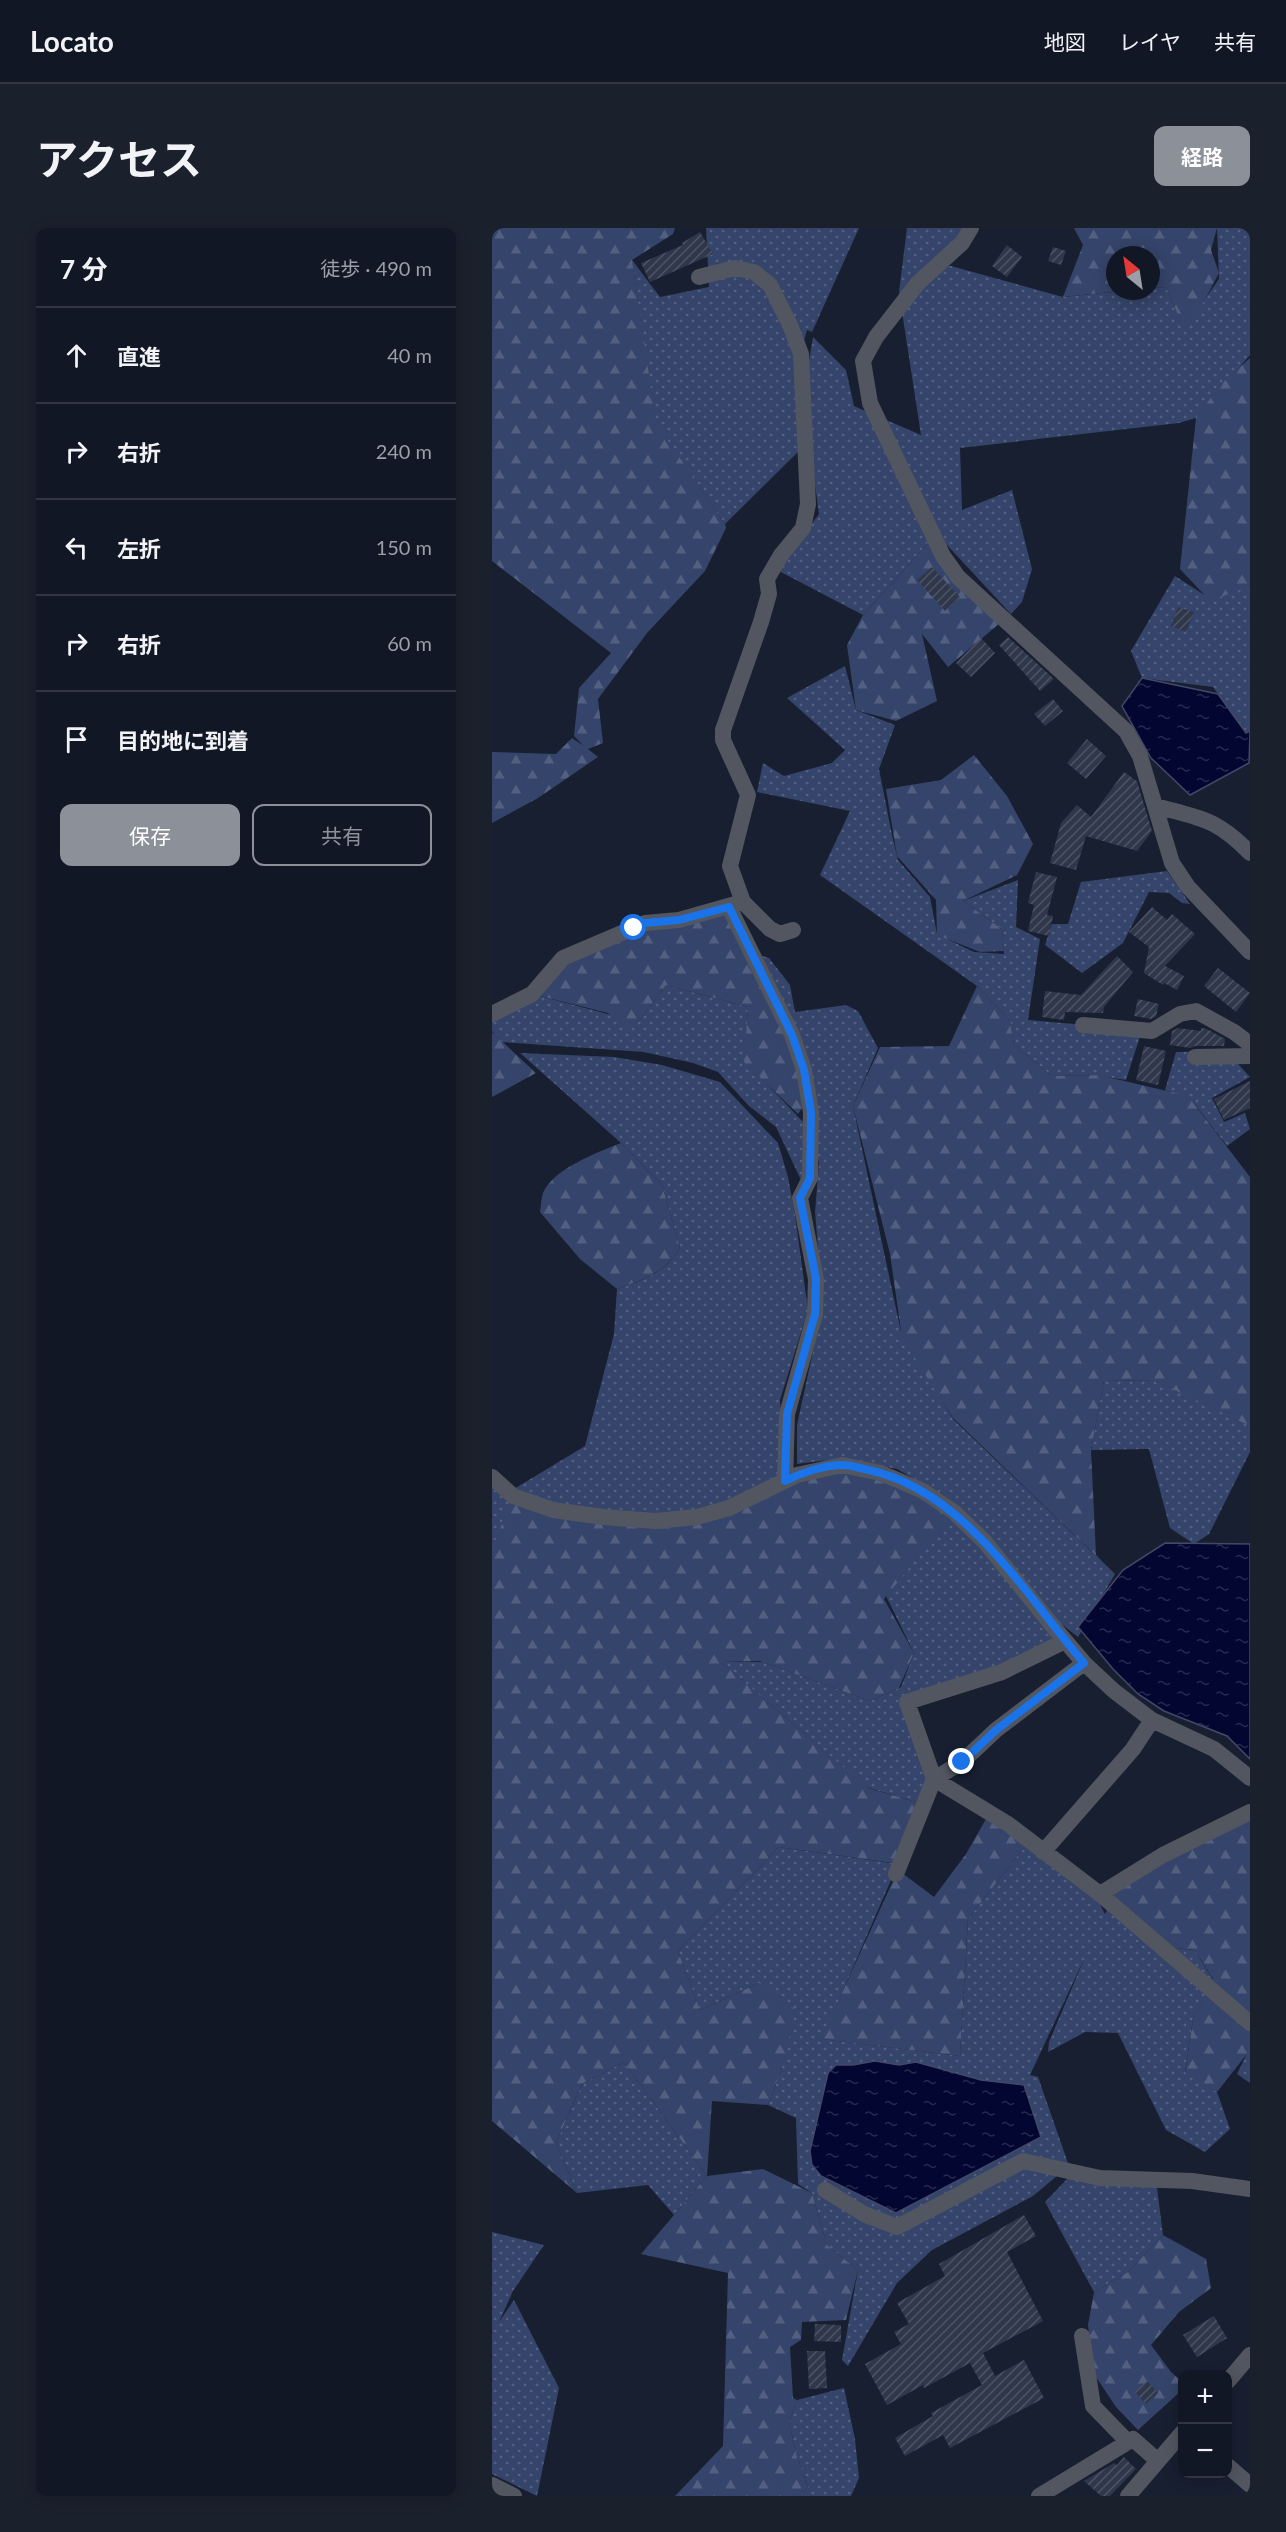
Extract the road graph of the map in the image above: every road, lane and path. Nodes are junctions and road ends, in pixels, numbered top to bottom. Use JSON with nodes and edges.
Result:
{"nodes":[{"id":1,"x":971,"y":228,"type":"edge"},
{"id":2,"x":699,"y":277,"type":"dead end"},
{"id":3,"x":1155,"y":806,"type":"junction"},
{"id":4,"x":1250,"y":854,"type":"edge"},
{"id":5,"x":736,"y":904,"type":"junction"},
{"id":6,"x":793,"y":930,"type":"dead end"},
{"id":7,"x":1250,"y":952,"type":"edge"},
{"id":8,"x":492,"y":1014,"type":"edge"},
{"id":9,"x":1083,"y":1025,"type":"dead end"},
{"id":10,"x":1250,"y":1044,"type":"edge"},
{"id":11,"x":1250,"y":1056,"type":"edge"},
{"id":12,"x":1196,"y":1057,"type":"dead end"},
{"id":13,"x":492,"y":1477,"type":"edge"},
{"id":14,"x":785,"y":1481,"type":"junction"},
{"id":15,"x":1065,"y":1641,"type":"junction"},
{"id":16,"x":1084,"y":1663,"type":"junction"},
{"id":17,"x":1152,"y":1720,"type":"junction"},
{"id":18,"x":1250,"y":1778,"type":"edge"},
{"id":19,"x":934,"y":1779,"type":"junction"},
{"id":20,"x":1250,"y":1812,"type":"edge"},
{"id":21,"x":1043,"y":1852,"type":"junction"},
{"id":22,"x":896,"y":1874,"type":"dead end"},
{"id":23,"x":1100,"y":1894,"type":"junction"},
{"id":24,"x":1250,"y":2023,"type":"edge"},
{"id":25,"x":1250,"y":2189,"type":"edge"},
{"id":26,"x":825,"y":2190,"type":"dead end"},
{"id":27,"x":1082,"y":2336,"type":"dead end"},
{"id":28,"x":1250,"y":2355,"type":"edge"},
{"id":29,"x":1232,"y":2375,"type":"edge"},
{"id":30,"x":1178,"y":2438,"type":"edge"},
{"id":31,"x":1128,"y":2442,"type":"junction"},
{"id":32,"x":1158,"y":2461,"type":"junction"},
{"id":33,"x":1232,"y":2470,"type":"edge"},
{"id":34,"x":492,"y":2485,"type":"edge"},
{"id":35,"x":1250,"y":2485,"type":"edge"},
{"id":36,"x":514,"y":2496,"type":"edge"},
{"id":37,"x":1039,"y":2496,"type":"edge"},
{"id":38,"x":1128,"y":2496,"type":"edge"}],
"edges":[{"from":1,"to":3,"type":"street"},
{"from":2,"to":5,"type":"street"},
{"from":3,"to":4,"type":"street"},
{"from":3,"to":7,"type":"street"},
{"from":5,"to":6,"type":"street"},
{"from":5,"to":8,"type":"street"},
{"from":5,"to":14,"type":"street"},
{"from":9,"to":10,"type":"street"},
{"from":11,"to":12,"type":"street"},
{"from":13,"to":14,"type":"street"},
{"from":14,"to":15,"type":"street"},
{"from":15,"to":16,"type":"street"},
{"from":15,"to":19,"type":"street"},
{"from":16,"to":17,"type":"street"},
{"from":16,"to":19,"type":"street"},
{"from":17,"to":18,"type":"street"},
{"from":17,"to":21,"type":"street"},
{"from":19,"to":21,"type":"street"},
{"from":19,"to":22,"type":"street"},
{"from":20,"to":23,"type":"street"},
{"from":21,"to":23,"type":"street"},
{"from":23,"to":24,"type":"street"},
{"from":25,"to":26,"type":"street"},
{"from":27,"to":31,"type":"street"},
{"from":28,"to":29,"type":"street"},
{"from":30,"to":32,"type":"street"},
{"from":31,"to":32,"type":"street"},
{"from":31,"to":37,"type":"street"},
{"from":32,"to":38,"type":"street"},
{"from":33,"to":35,"type":"street"},
{"from":34,"to":36,"type":"street"}]}
